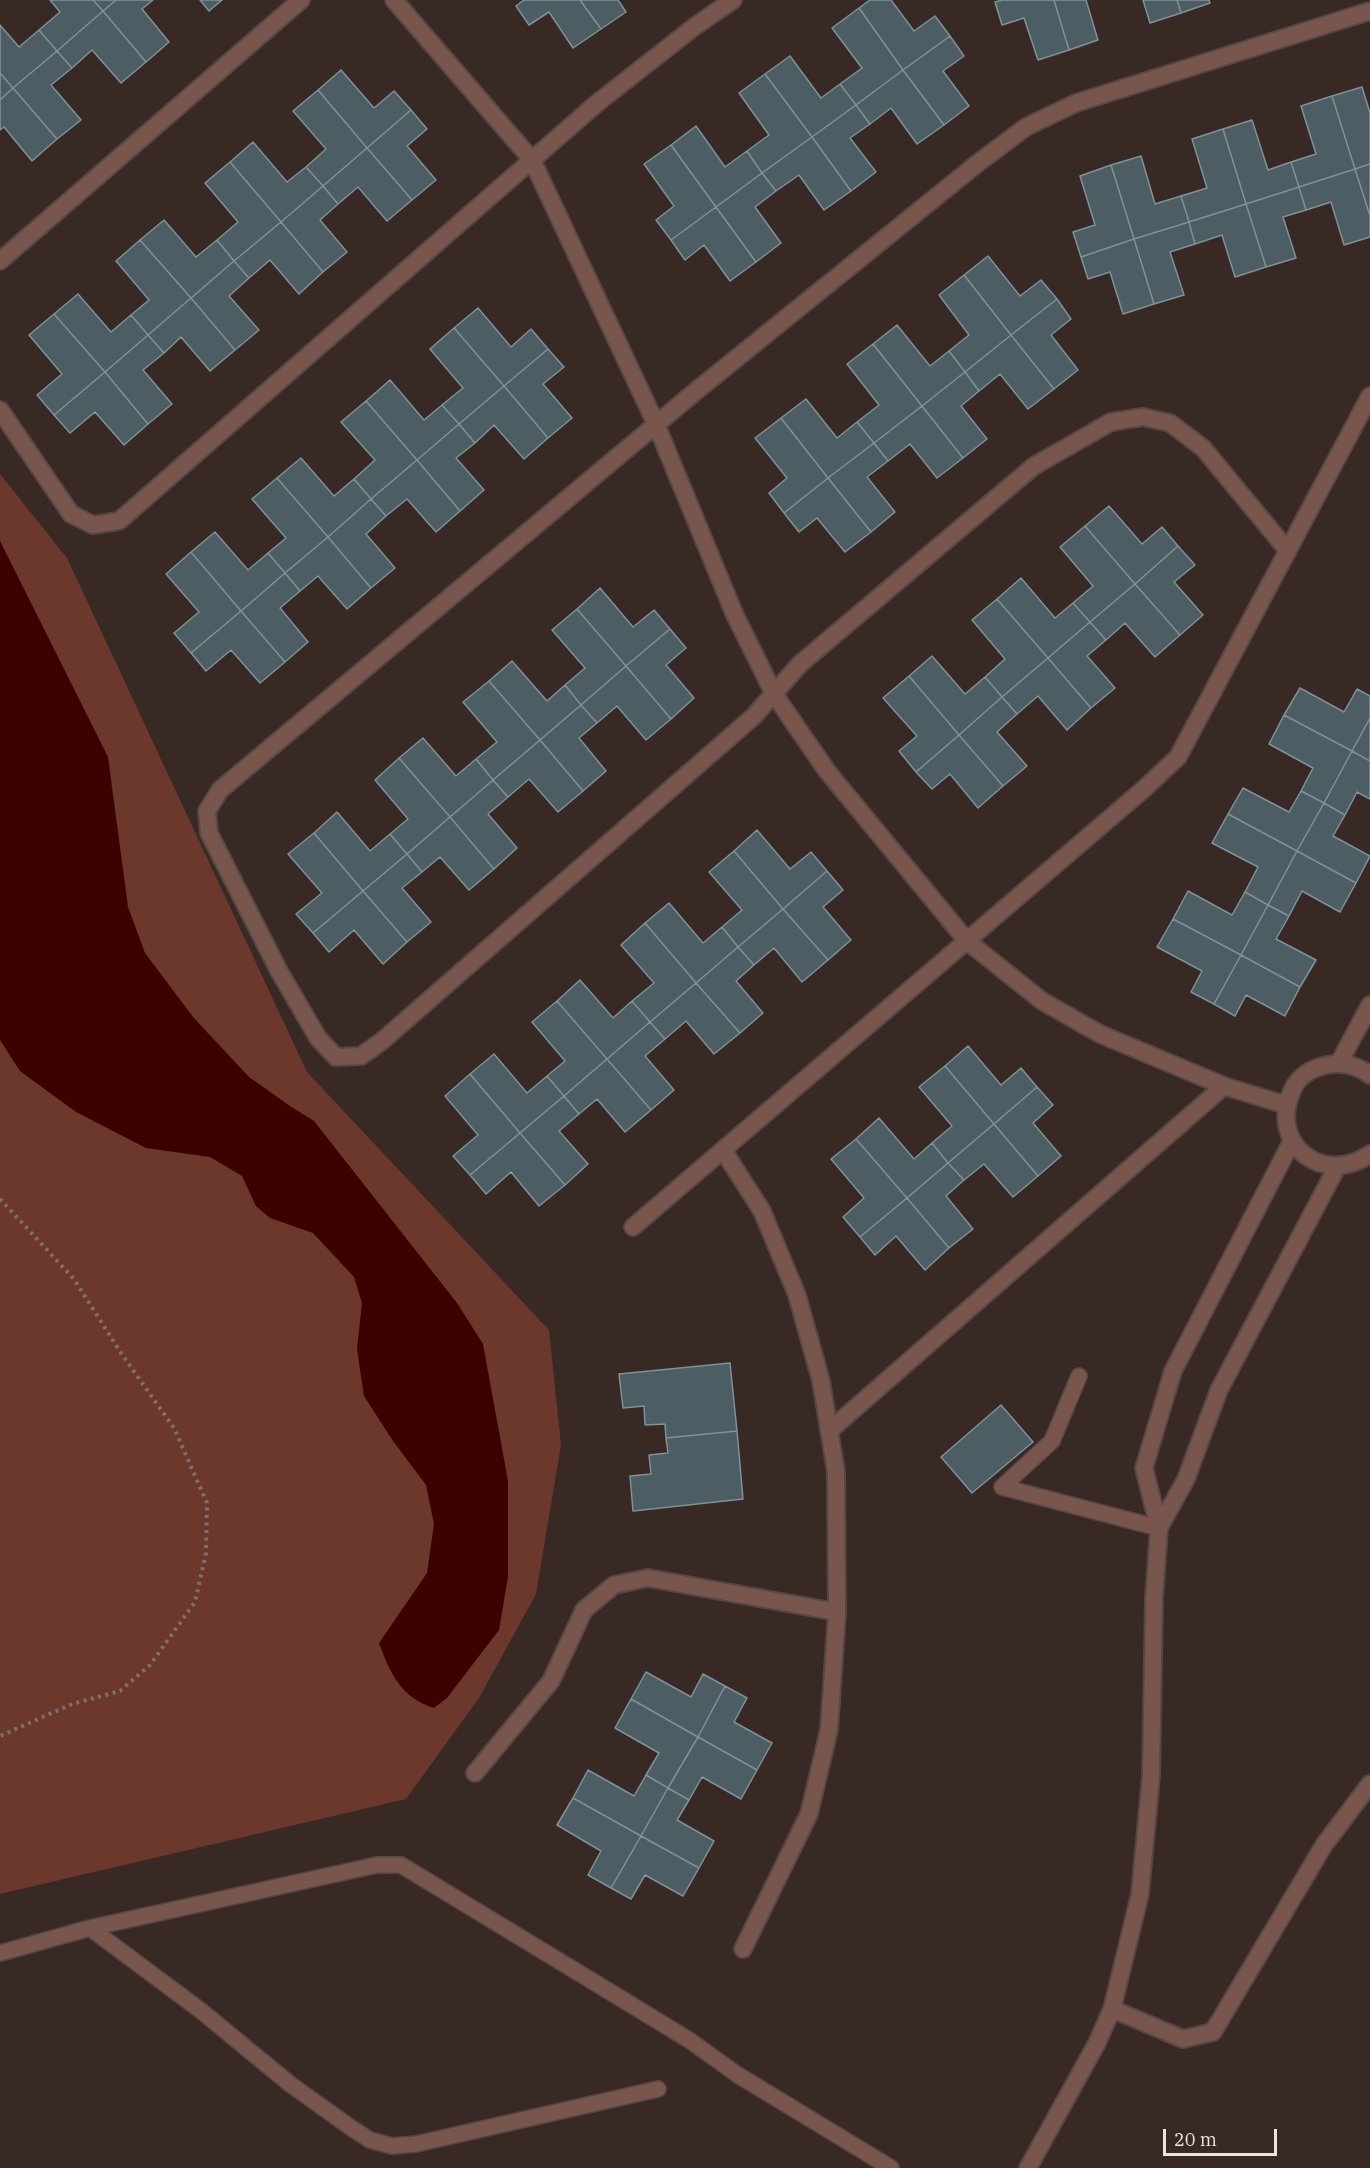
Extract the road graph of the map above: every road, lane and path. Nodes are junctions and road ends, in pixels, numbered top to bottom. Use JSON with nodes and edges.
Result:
{"nodes":[{"id":1,"x":301,"y":0,"type":"edge"},
{"id":2,"x":394,"y":0,"type":"edge"},
{"id":3,"x":733,"y":0,"type":"edge"},
{"id":4,"x":1370,"y":11,"type":"edge"},
{"id":5,"x":532,"y":160,"type":"junction"},
{"id":6,"x":0,"y":261,"type":"edge"},
{"id":7,"x":1370,"y":396,"type":"edge"},
{"id":8,"x":0,"y":410,"type":"edge"},
{"id":9,"x":656,"y":424,"type":"junction"},
{"id":10,"x":1288,"y":550,"type":"junction"},
{"id":11,"x":774,"y":694,"type":"junction"},
{"id":12,"x":967,"y":941,"type":"junction"},
{"id":13,"x":1370,"y":1005,"type":"edge"},
{"id":14,"x":1339,"y":1063,"type":"junction"},
{"id":15,"x":1370,"y":1075,"type":"edge"},
{"id":16,"x":1224,"y":1086,"type":"junction"},
{"id":17,"x":1286,"y":1105,"type":"junction"},
{"id":18,"x":1292,"y":1141,"type":"junction"},
{"id":19,"x":723,"y":1150,"type":"junction"},
{"id":20,"x":1370,"y":1154,"type":"edge"},
{"id":21,"x":1337,"y":1167,"type":"junction"},
{"id":22,"x":0,"y":1199,"type":"edge"},
{"id":23,"x":633,"y":1227,"type":"dead end"},
{"id":24,"x":1080,"y":1376,"type":"dead end"},
{"id":25,"x":829,"y":1431,"type":"junction"},
{"id":26,"x":1160,"y":1528,"type":"junction"},
{"id":27,"x":837,"y":1612,"type":"junction"},
{"id":28,"x":0,"y":1736,"type":"edge"},
{"id":29,"x":475,"y":1773,"type":"dead end"},
{"id":30,"x":1370,"y":1784,"type":"edge"},
{"id":31,"x":90,"y":1928,"type":"junction"},
{"id":32,"x":743,"y":1949,"type":"dead end"},
{"id":33,"x":0,"y":1953,"type":"edge"},
{"id":34,"x":1112,"y":2009,"type":"junction"},
{"id":35,"x":658,"y":2088,"type":"dead end"},
{"id":36,"x":891,"y":2168,"type":"edge"},
{"id":37,"x":1028,"y":2168,"type":"edge"}],
"edges":[{"from":1,"to":6,"type":"street"},
{"from":2,"to":5,"type":"street"},
{"from":3,"to":5,"type":"street"},
{"from":4,"to":9,"type":"street"},
{"from":5,"to":8,"type":"street"},
{"from":5,"to":9,"type":"street"},
{"from":7,"to":10,"type":"street"},
{"from":9,"to":11,"type":"street"},
{"from":9,"to":11,"type":"street"},
{"from":10,"to":11,"type":"street"},
{"from":10,"to":12,"type":"street"},
{"from":11,"to":12,"type":"street"},
{"from":12,"to":16,"type":"street"},
{"from":12,"to":19,"type":"street"},
{"from":13,"to":14,"type":"street"},
{"from":14,"to":15,"type":"street"},
{"from":14,"to":17,"type":"street"},
{"from":16,"to":17,"type":"street"},
{"from":16,"to":25,"type":"street"},
{"from":17,"to":18,"type":"street"},
{"from":18,"to":21,"type":"street"},
{"from":18,"to":26,"type":"street"},
{"from":19,"to":23,"type":"street"},
{"from":19,"to":25,"type":"street"},
{"from":20,"to":21,"type":"street"},
{"from":21,"to":26,"type":"street"},
{"from":22,"to":28,"type":"path"},
{"from":24,"to":26,"type":"lane"},
{"from":25,"to":27,"type":"street"},
{"from":26,"to":34,"type":"street"},
{"from":27,"to":29,"type":"street"},
{"from":27,"to":32,"type":"street"},
{"from":30,"to":34,"type":"street"},
{"from":31,"to":33,"type":"lane"},
{"from":31,"to":35,"type":"lane"},
{"from":31,"to":36,"type":"lane"},
{"from":34,"to":37,"type":"street"}]}
